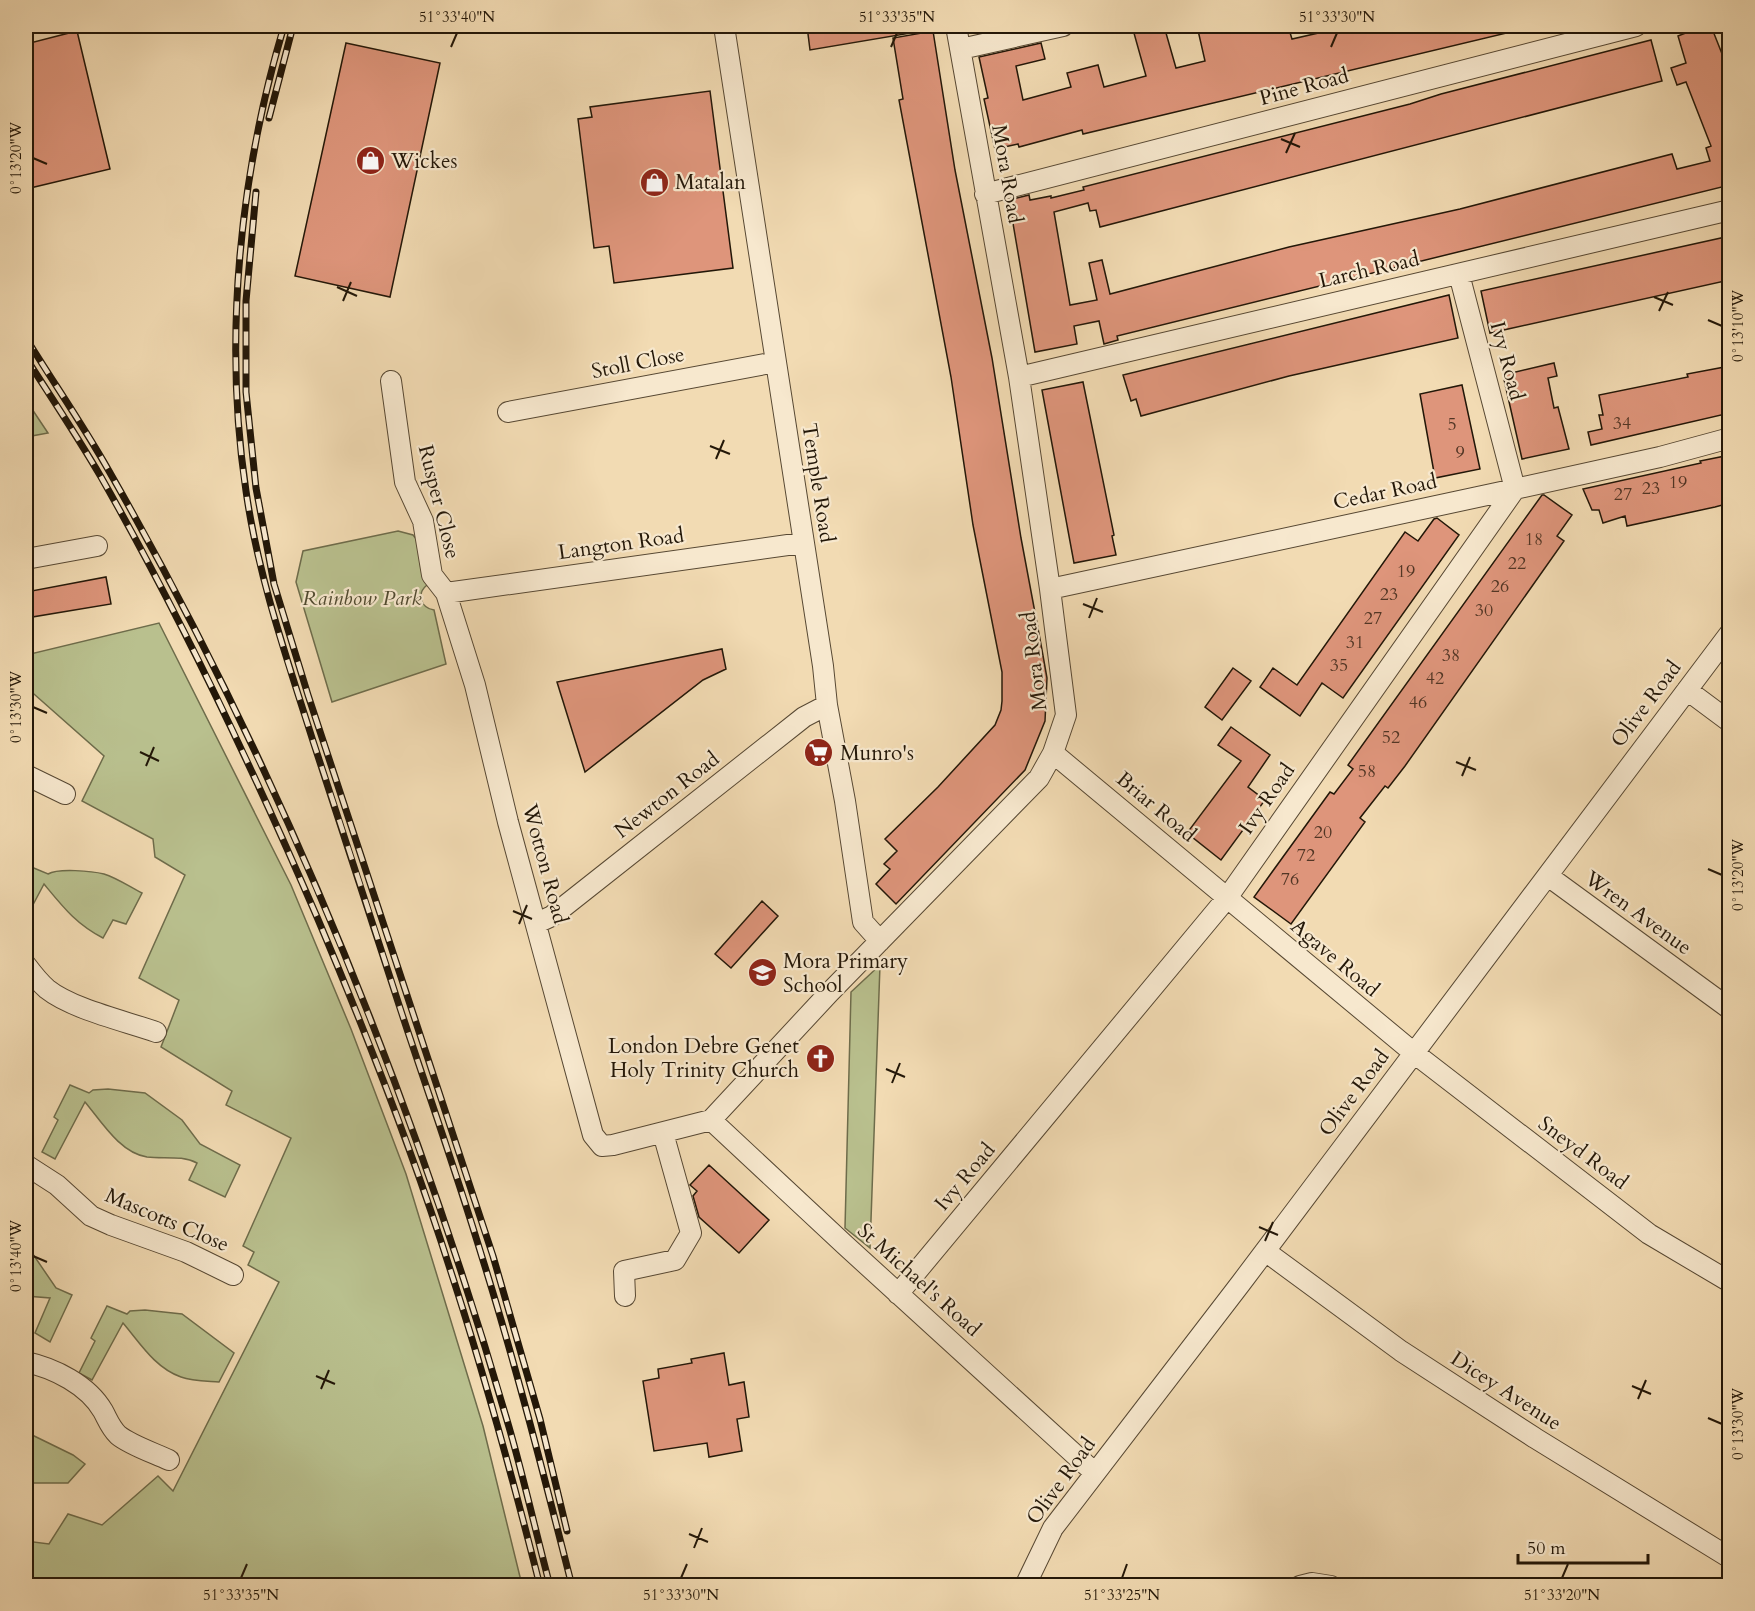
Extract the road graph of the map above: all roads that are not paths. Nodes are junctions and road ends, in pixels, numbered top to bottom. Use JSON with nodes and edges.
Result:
{"nodes":[{"id":1,"x":724,"y":26,"type":"edge"},
{"id":2,"x":957,"y":26,"type":"edge"},
{"id":3,"x":1063,"y":26,"type":"edge"},
{"id":4,"x":1636,"y":26,"type":"edge"},
{"id":5,"x":962,"y":49,"type":"junction"},
{"id":6,"x":985,"y":194,"type":"junction"},
{"id":7,"x":1730,"y":210,"type":"edge"},
{"id":8,"x":1459,"y":274,"type":"junction"},
{"id":9,"x":776,"y":362,"type":"junction"},
{"id":10,"x":1019,"y":377,"type":"junction"},
{"id":11,"x":391,"y":381,"type":"dead end"},
{"id":12,"x":508,"y":412,"type":"dead end"},
{"id":13,"x":1730,"y":438,"type":"edge"},
{"id":14,"x":1515,"y":489,"type":"junction"},
{"id":15,"x":802,"y":543,"type":"junction"},
{"id":16,"x":97,"y":546,"type":"dead end"},
{"id":17,"x":26,"y":559,"type":"edge"},
{"id":18,"x":1050,"y":589,"type":"junction"},
{"id":19,"x":447,"y":593,"type":"junction"},
{"id":20,"x":1730,"y":633,"type":"edge"},
{"id":21,"x":1687,"y":690,"type":"junction"},
{"id":22,"x":827,"y":705,"type":"junction"},
{"id":23,"x":1730,"y":722,"type":"edge"},
{"id":24,"x":1053,"y":753,"type":"junction"},
{"id":25,"x":26,"y":775,"type":"edge"},
{"id":26,"x":65,"y":794,"type":"dead end"},
{"id":27,"x":1548,"y":876,"type":"junction"},
{"id":28,"x":1227,"y":898,"type":"junction"},
{"id":29,"x":537,"y":923,"type":"junction"},
{"id":30,"x":880,"y":941,"type":"junction"},
{"id":31,"x":26,"y":965,"type":"edge"},
{"id":32,"x":1730,"y":1009,"type":"edge"},
{"id":33,"x":156,"y":1032,"type":"dead end"},
{"id":34,"x":1413,"y":1053,"type":"junction"},
{"id":35,"x":711,"y":1120,"type":"junction"},
{"id":36,"x":663,"y":1133,"type":"junction"},
{"id":37,"x":26,"y":1165,"type":"edge"},
{"id":38,"x":1265,"y":1251,"type":"junction"},
{"id":39,"x":233,"y":1275,"type":"dead end"},
{"id":40,"x":1730,"y":1282,"type":"edge"},
{"id":41,"x":898,"y":1294,"type":"junction"},
{"id":42,"x":625,"y":1296,"type":"dead end"},
{"id":43,"x":26,"y":1362,"type":"edge"},
{"id":44,"x":169,"y":1460,"type":"dead end"},
{"id":45,"x":1095,"y":1473,"type":"junction"},
{"id":46,"x":1730,"y":1558,"type":"edge"},
{"id":47,"x":1025,"y":1586,"type":"edge"},
{"id":48,"x":1300,"y":1586,"type":"edge"},
{"id":49,"x":1331,"y":1586,"type":"edge"}],
"edges":[{"from":1,"to":9,"type":"street","name":"Temple Road"},
{"from":2,"to":5,"type":"street","name":"Mora Road"},
{"from":3,"to":5,"type":"street"},
{"from":4,"to":6,"type":"street","name":"Pine Road"},
{"from":5,"to":6,"type":"street","name":"Mora Road"},
{"from":6,"to":10,"type":"street","name":"Mora Road"},
{"from":7,"to":8,"type":"street","name":"Larch Road"},
{"from":8,"to":10,"type":"street","name":"Larch Road"},
{"from":8,"to":14,"type":"street","name":"Ivy Road"},
{"from":9,"to":12,"type":"street","name":"Stoll Close"},
{"from":9,"to":15,"type":"street","name":"Temple Road"},
{"from":10,"to":18,"type":"street","name":"Mora Road"},
{"from":11,"to":19,"type":"street","name":"Rusper Close"},
{"from":13,"to":14,"type":"street","name":"Cedar Road"},
{"from":14,"to":18,"type":"street","name":"Cedar Road"},
{"from":14,"to":28,"type":"street","name":"Ivy Road"},
{"from":15,"to":19,"type":"street","name":"Langton Road"},
{"from":15,"to":22,"type":"street","name":"Temple Road"},
{"from":16,"to":17,"type":"street"},
{"from":18,"to":24,"type":"street","name":"Mora Road"},
{"from":19,"to":29,"type":"street","name":"Wotton Road"},
{"from":20,"to":21,"type":"street","name":"Olive Road"},
{"from":21,"to":23,"type":"street"},
{"from":21,"to":27,"type":"street","name":"Olive Road"},
{"from":22,"to":29,"type":"street","name":"Newton Road"},
{"from":22,"to":30,"type":"street","name":"Temple Road"},
{"from":24,"to":28,"type":"street","name":"Briar Road"},
{"from":24,"to":30,"type":"street","name":"Mora Road"},
{"from":25,"to":26,"type":"street"},
{"from":27,"to":32,"type":"street","name":"Wren Avenue"},
{"from":27,"to":34,"type":"street","name":"Olive Road"},
{"from":28,"to":34,"type":"street","name":"Agave Road"},
{"from":28,"to":41,"type":"street","name":"Ivy Road"},
{"from":29,"to":36,"type":"street","name":"Wotton Road"},
{"from":30,"to":35,"type":"street","name":"Mora Road"},
{"from":31,"to":33,"type":"street"},
{"from":34,"to":38,"type":"street","name":"Olive Road"},
{"from":34,"to":40,"type":"street","name":"Sneyd Road"},
{"from":35,"to":36,"type":"street"},
{"from":35,"to":41,"type":"street","name":"St Michael's Road"},
{"from":36,"to":42,"type":"street"},
{"from":37,"to":39,"type":"street","name":"Mascotts Close"},
{"from":38,"to":45,"type":"street","name":"Olive Road"},
{"from":38,"to":46,"type":"street","name":"Dicey Avenue"},
{"from":41,"to":45,"type":"street","name":"St Michael's Road"},
{"from":43,"to":44,"type":"street"},
{"from":45,"to":47,"type":"street","name":"Olive Road"},
{"from":48,"to":49,"type":"street"}]}
